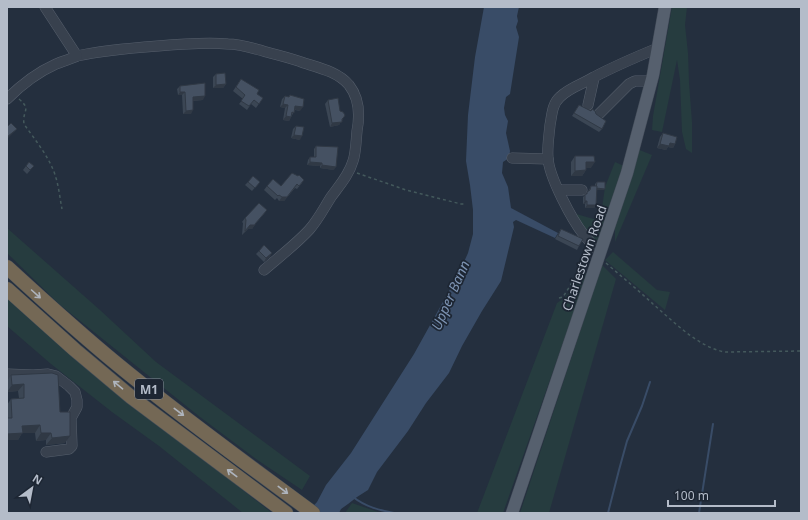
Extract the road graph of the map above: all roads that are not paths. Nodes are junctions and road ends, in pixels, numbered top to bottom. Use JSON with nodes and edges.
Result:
{"nodes":[{"id":1,"x":46,"y":7,"type":"edge"},
{"id":2,"x":665,"y":7,"type":"edge"},
{"id":3,"x":658,"y":48,"type":"junction"},
{"id":4,"x":78,"y":56,"type":"junction"},
{"id":5,"x":594,"y":78,"type":"junction"},
{"id":6,"x":652,"y":81,"type":"junction"},
{"id":7,"x":10,"y":96,"type":"edge"},
{"id":8,"x":588,"y":105,"type":"dead end"},
{"id":9,"x":599,"y":114,"type":"edge"},
{"id":10,"x":512,"y":158,"type":"dead end"},
{"id":11,"x":548,"y":159,"type":"junction"},
{"id":12,"x":558,"y":190,"type":"junction"},
{"id":13,"x":582,"y":190,"type":"dead end"},
{"id":14,"x":598,"y":258,"type":"junction"},
{"id":15,"x":7,"y":268,"type":"edge"},
{"id":16,"x":264,"y":270,"type":"dead end"},
{"id":17,"x":7,"y":289,"type":"edge"},
{"id":18,"x":7,"y":374,"type":"edge"},
{"id":19,"x":46,"y":452,"type":"dead end"},
{"id":20,"x":286,"y":513,"type":"edge"},
{"id":21,"x":313,"y":513,"type":"edge"},
{"id":22,"x":512,"y":513,"type":"edge"}],
"edges":[{"from":1,"to":4,"type":"street"},
{"from":2,"to":3,"type":"main road","name":"Charlestown Road"},
{"from":3,"to":5,"type":"street"},
{"from":3,"to":6,"type":"main road","name":"Charlestown Road"},
{"from":4,"to":7,"type":"street"},
{"from":4,"to":16,"type":"street"},
{"from":5,"to":8,"type":"street"},
{"from":5,"to":11,"type":"street"},
{"from":6,"to":9,"type":"street"},
{"from":6,"to":14,"type":"main road","name":"Charlestown Road"},
{"from":10,"to":11,"type":"street"},
{"from":11,"to":12,"type":"street"},
{"from":12,"to":13,"type":"street"},
{"from":12,"to":14,"type":"street"},
{"from":14,"to":22,"type":"main road","name":"Charlestown Road"},
{"from":15,"to":21,"type":"highway","number":"M1","one_way":true},
{"from":20,"to":17,"type":"highway","number":"M1","one_way":true},
{"from":18,"to":19,"type":"street"}]}
